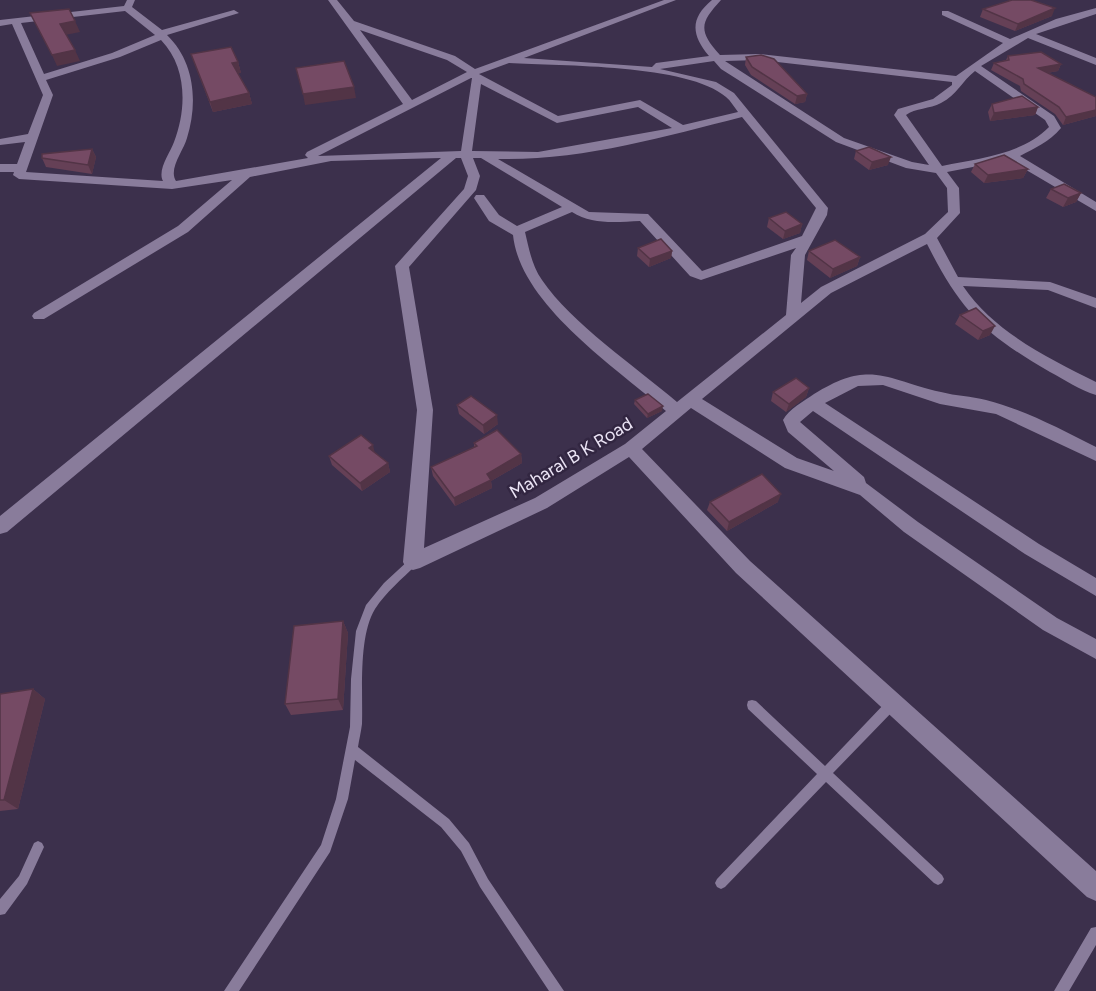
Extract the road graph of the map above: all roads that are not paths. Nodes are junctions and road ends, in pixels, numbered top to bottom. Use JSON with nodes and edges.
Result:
{"nodes":[{"id":1,"x":332,"y":0,"type":"edge"},
{"id":2,"x":672,"y":0,"type":"edge"},
{"id":3,"x":717,"y":0,"type":"edge"},
{"id":4,"x":129,"y":4,"type":"edge"},
{"id":5,"x":1096,"y":10,"type":"edge"},
{"id":6,"x":234,"y":13,"type":"dead end"},
{"id":7,"x":945,"y":14,"type":"dead end"},
{"id":8,"x":1077,"y":14,"type":"junction"},
{"id":9,"x":15,"y":21,"type":"junction"},
{"id":10,"x":1096,"y":21,"type":"edge"},
{"id":11,"x":0,"y":23,"type":"edge"},
{"id":12,"x":351,"y":23,"type":"junction"},
{"id":13,"x":1005,"y":30,"type":"edge"},
{"id":14,"x":161,"y":35,"type":"junction"},
{"id":15,"x":1024,"y":35,"type":"junction"},
{"id":16,"x":716,"y":58,"type":"junction"},
{"id":17,"x":507,"y":60,"type":"junction"},
{"id":18,"x":1096,"y":62,"type":"edge"},
{"id":19,"x":974,"y":66,"type":"junction"},
{"id":20,"x":633,"y":69,"type":"junction"},
{"id":21,"x":475,"y":76,"type":"junction"},
{"id":22,"x":41,"y":78,"type":"junction"},
{"id":23,"x":958,"y":79,"type":"junction"},
{"id":24,"x":409,"y":104,"type":"junction"},
{"id":25,"x":746,"y":113,"type":"junction"},
{"id":26,"x":681,"y":129,"type":"junction"},
{"id":27,"x":33,"y":137,"type":"junction"},
{"id":28,"x":0,"y":141,"type":"edge"},
{"id":29,"x":460,"y":154,"type":"junction"},
{"id":30,"x":483,"y":155,"type":"junction"},
{"id":31,"x":1011,"y":156,"type":"junction"},
{"id":32,"x":299,"y":162,"type":"junction"},
{"id":33,"x":0,"y":168,"type":"edge"},
{"id":34,"x":21,"y":168,"type":"junction"},
{"id":35,"x":939,"y":170,"type":"junction"},
{"id":36,"x":246,"y":174,"type":"junction"},
{"id":37,"x":172,"y":185,"type":"junction"},
{"id":38,"x":480,"y":198,"type":"dead end"},
{"id":39,"x":1096,"y":207,"type":"edge"},
{"id":40,"x":571,"y":208,"type":"junction"},
{"id":41,"x":517,"y":231,"type":"junction"},
{"id":42,"x":930,"y":237,"type":"junction"},
{"id":43,"x":807,"y":239,"type":"junction"},
{"id":44,"x":955,"y":281,"type":"junction"},
{"id":45,"x":1096,"y":303,"type":"edge"},
{"id":46,"x":39,"y":316,"type":"dead end"},
{"id":47,"x":793,"y":316,"type":"junction"},
{"id":48,"x":1096,"y":389,"type":"edge"},
{"id":49,"x":812,"y":402,"type":"junction"},
{"id":50,"x":683,"y":405,"type":"junction"},
{"id":51,"x":631,"y":448,"type":"junction"},
{"id":52,"x":1096,"y":454,"type":"edge"},
{"id":53,"x":866,"y":490,"type":"junction"},
{"id":54,"x":0,"y":527,"type":"edge"},
{"id":55,"x":413,"y":562,"type":"junction"},
{"id":56,"x":1096,"y":588,"type":"edge"},
{"id":57,"x":1096,"y":650,"type":"edge"},
{"id":58,"x":752,"y":705,"type":"dead end"},
{"id":59,"x":891,"y":705,"type":"junction"},
{"id":60,"x":352,"y":750,"type":"junction"},
{"id":61,"x":825,"y":774,"type":"junction"},
{"id":62,"x":38,"y":847,"type":"dead end"},
{"id":63,"x":938,"y":879,"type":"dead end"},
{"id":64,"x":722,"y":883,"type":"dead end"},
{"id":65,"x":1096,"y":888,"type":"edge"},
{"id":66,"x":0,"y":909,"type":"edge"},
{"id":67,"x":1096,"y":933,"type":"edge"},
{"id":68,"x":231,"y":991,"type":"edge"},
{"id":69,"x":556,"y":991,"type":"edge"},
{"id":70,"x":1061,"y":991,"type":"edge"}],
"edges":[{"from":1,"to":12,"type":"street"},
{"from":2,"to":17,"type":"street"},
{"from":3,"to":16,"type":"street"},
{"from":4,"to":9,"type":"street"},
{"from":4,"to":14,"type":"street"},
{"from":5,"to":8,"type":"street","name":"Maharal B K Road"},
{"from":6,"to":14,"type":"street"},
{"from":7,"to":15,"type":"street"},
{"from":8,"to":10,"type":"street"},
{"from":8,"to":15,"type":"street","name":"Maharal B K Road"},
{"from":9,"to":11,"type":"street"},
{"from":9,"to":22,"type":"street"},
{"from":12,"to":21,"type":"street"},
{"from":12,"to":24,"type":"street"},
{"from":13,"to":15,"type":"street"},
{"from":14,"to":22,"type":"street"},
{"from":14,"to":37,"type":"street"},
{"from":15,"to":18,"type":"street"},
{"from":15,"to":19,"type":"street","name":"Maharal B K Road"},
{"from":16,"to":20,"type":"street"},
{"from":16,"to":23,"type":"street"},
{"from":16,"to":35,"type":"street"},
{"from":17,"to":20,"type":"street"},
{"from":17,"to":21,"type":"street"},
{"from":19,"to":23,"type":"street","name":"Maharal B K Road"},
{"from":19,"to":31,"type":"street"},
{"from":20,"to":25,"type":"street"},
{"from":21,"to":24,"type":"street"},
{"from":21,"to":26,"type":"street"},
{"from":21,"to":29,"type":"street"},
{"from":22,"to":27,"type":"street"},
{"from":23,"to":35,"type":"street","name":"Maharal B K Road"},
{"from":24,"to":32,"type":"street"},
{"from":25,"to":26,"type":"street"},
{"from":25,"to":43,"type":"street"},
{"from":26,"to":30,"type":"street"},
{"from":27,"to":28,"type":"street"},
{"from":27,"to":34,"type":"street"},
{"from":29,"to":30,"type":"street"},
{"from":29,"to":32,"type":"street"},
{"from":29,"to":54,"type":"street"},
{"from":29,"to":55,"type":"street"},
{"from":30,"to":40,"type":"street"},
{"from":31,"to":35,"type":"street"},
{"from":31,"to":39,"type":"street"},
{"from":32,"to":36,"type":"street"},
{"from":33,"to":34,"type":"street"},
{"from":34,"to":37,"type":"street"},
{"from":35,"to":42,"type":"street","name":"Maharal B K Road"},
{"from":36,"to":37,"type":"street"},
{"from":36,"to":46,"type":"street"},
{"from":38,"to":41,"type":"street"},
{"from":40,"to":41,"type":"street"},
{"from":40,"to":43,"type":"street"},
{"from":41,"to":50,"type":"street"},
{"from":42,"to":44,"type":"street"},
{"from":42,"to":47,"type":"street","name":"Maharal B K Road"},
{"from":43,"to":47,"type":"street"},
{"from":44,"to":45,"type":"street"},
{"from":44,"to":48,"type":"street"},
{"from":47,"to":50,"type":"street","name":"Maharal B K Road"},
{"from":49,"to":52,"type":"street"},
{"from":49,"to":53,"type":"street"},
{"from":49,"to":56,"type":"street"},
{"from":50,"to":51,"type":"street","name":"Maharal B K Road"},
{"from":50,"to":53,"type":"street"},
{"from":51,"to":55,"type":"street","name":"Maharal B K Road"},
{"from":51,"to":59,"type":"street"},
{"from":53,"to":57,"type":"street"},
{"from":55,"to":60,"type":"lane"},
{"from":58,"to":61,"type":"lane"},
{"from":59,"to":61,"type":"lane"},
{"from":59,"to":65,"type":"street"},
{"from":60,"to":68,"type":"lane"},
{"from":60,"to":69,"type":"lane"},
{"from":61,"to":63,"type":"lane"},
{"from":61,"to":64,"type":"lane"},
{"from":62,"to":66,"type":"lane"},
{"from":67,"to":70,"type":"lane"}]}
